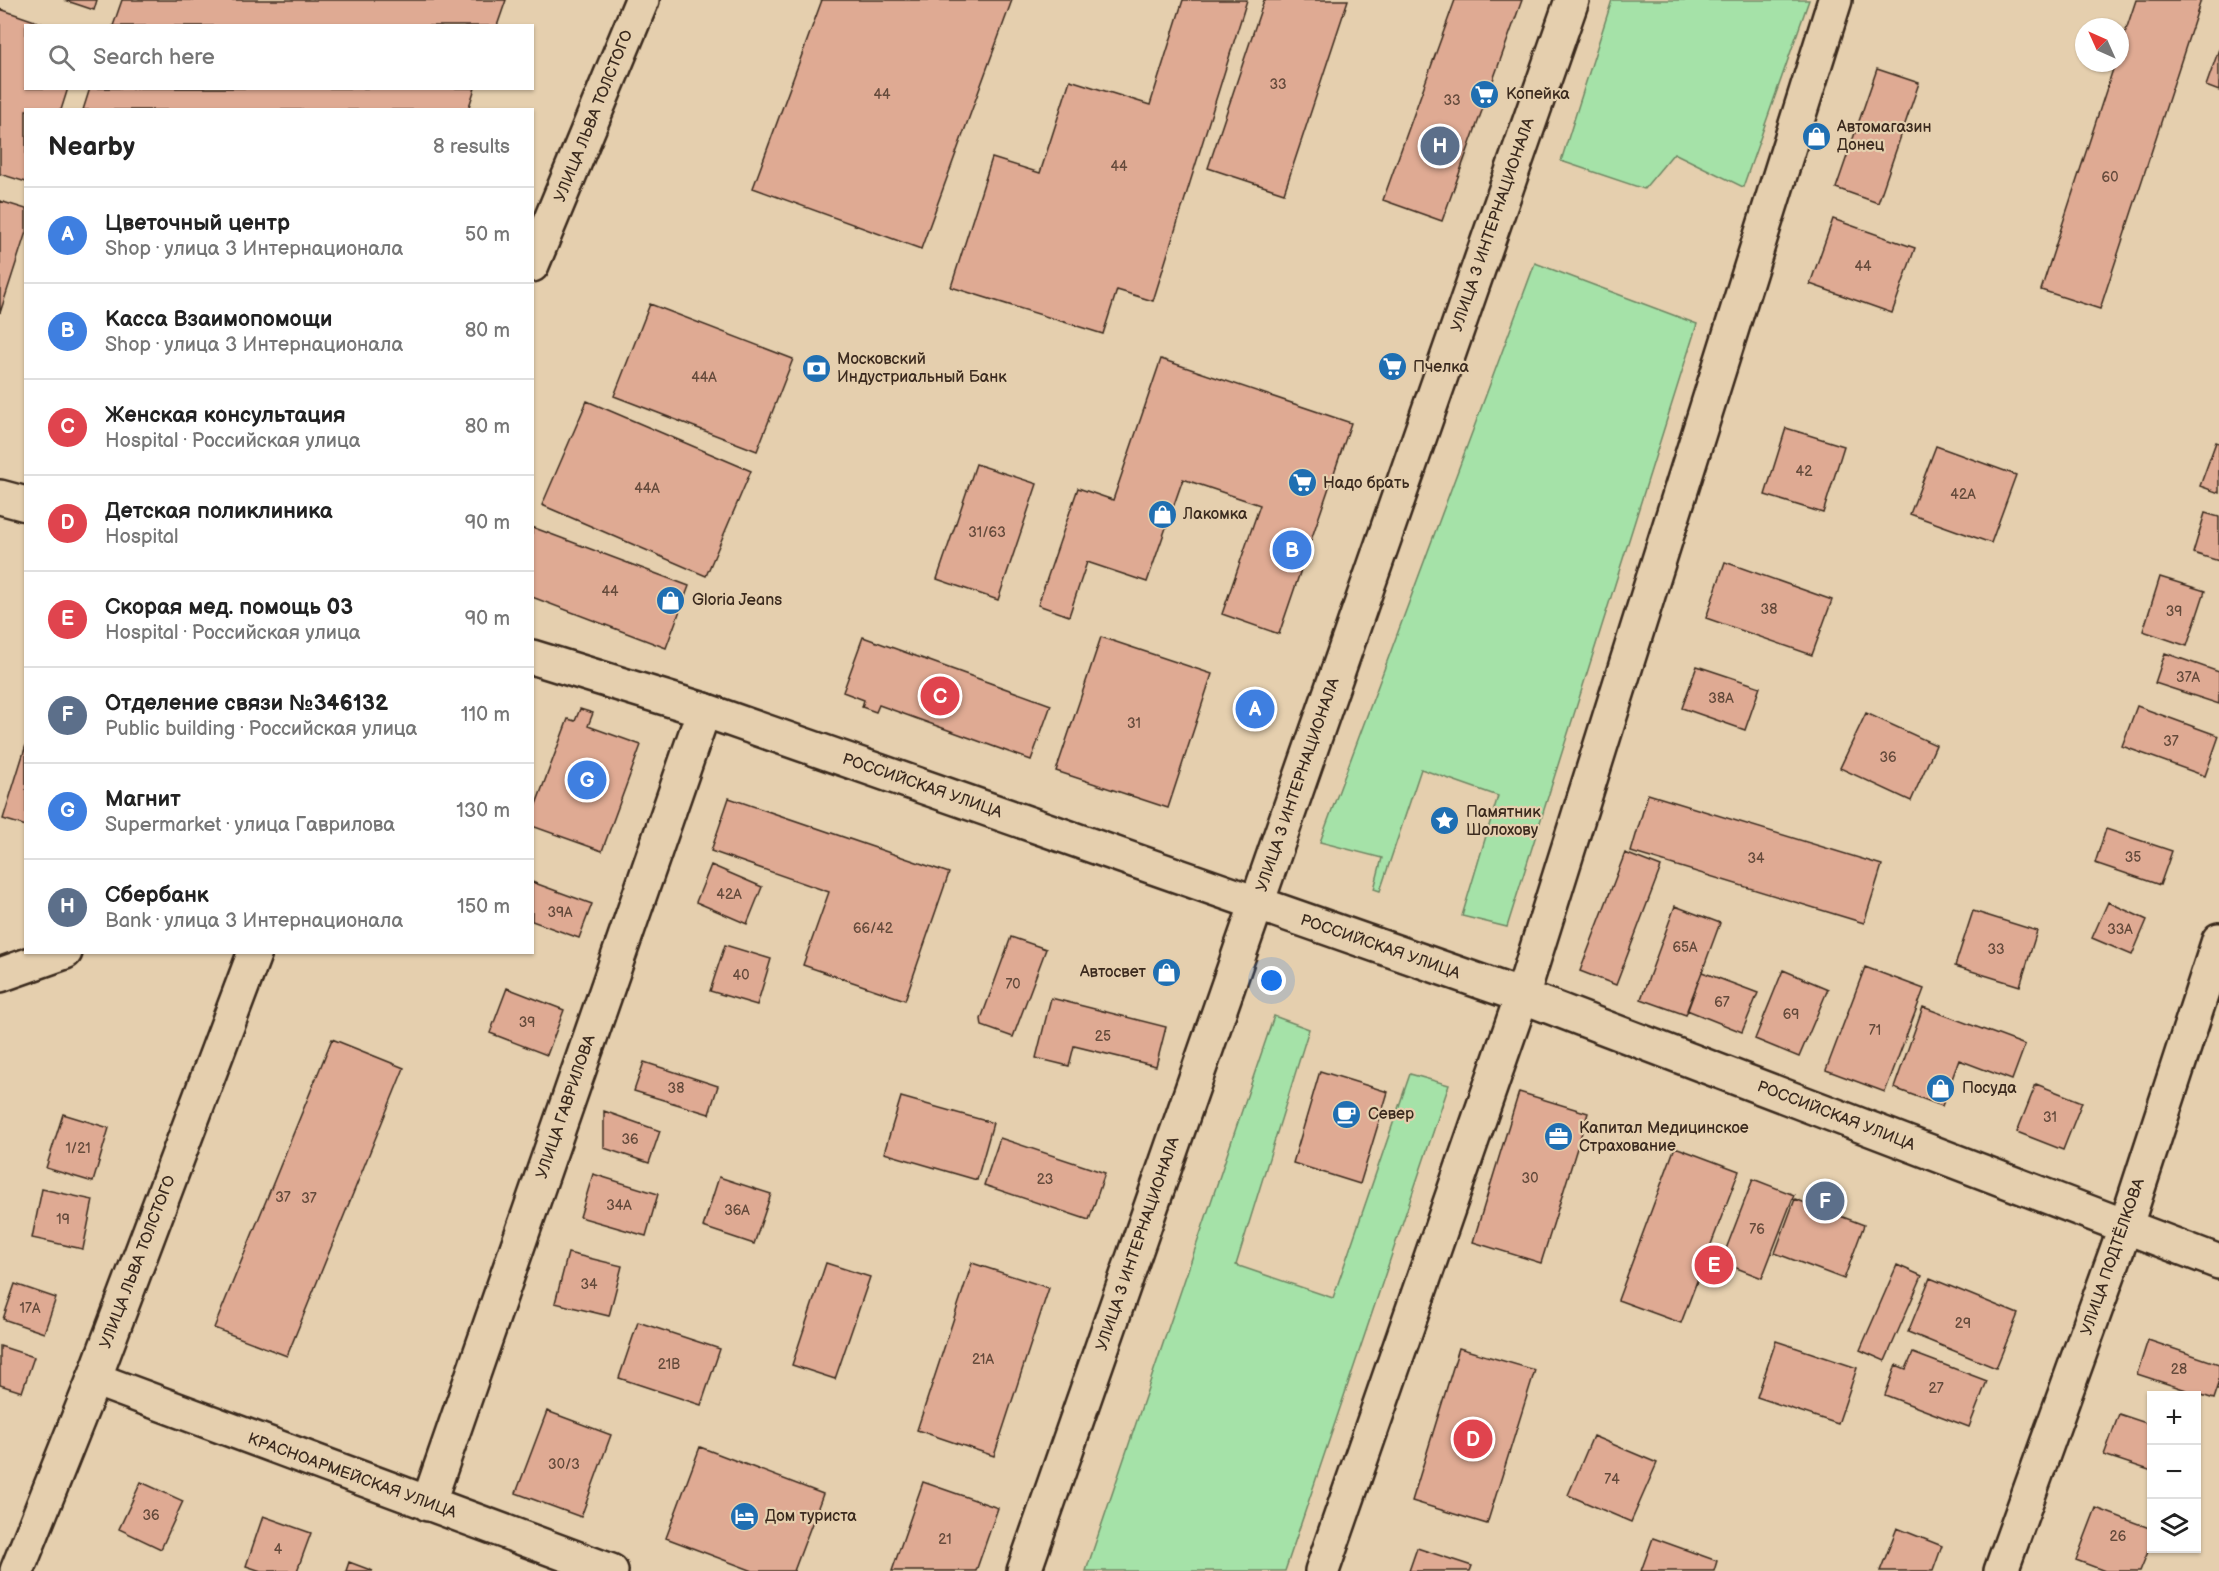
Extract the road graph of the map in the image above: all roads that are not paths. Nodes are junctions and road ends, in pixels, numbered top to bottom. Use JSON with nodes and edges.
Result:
{"nodes":[{"id":1,"x":642,"y":0,"type":"edge"},
{"id":2,"x":1572,"y":0,"type":"edge"},
{"id":3,"x":1835,"y":0,"type":"edge"},
{"id":4,"x":534,"y":260,"type":"edge"},
{"id":5,"x":0,"y":497,"type":"edge"},
{"id":6,"x":24,"y":503,"type":"edge"},
{"id":7,"x":534,"y":658,"type":"edge"},
{"id":8,"x":704,"y":710,"type":"junction"},
{"id":9,"x":1256,"y":904,"type":"junction"},
{"id":10,"x":2219,"y":940,"type":"edge"},
{"id":11,"x":59,"y":954,"type":"edge"},
{"id":12,"x":254,"y":954,"type":"edge"},
{"id":13,"x":0,"y":975,"type":"edge"},
{"id":14,"x":1522,"y":996,"type":"junction"},
{"id":15,"x":2126,"y":1225,"type":"junction"},
{"id":16,"x":2219,"y":1262,"type":"edge"},
{"id":17,"x":94,"y":1379,"type":"junction"},
{"id":18,"x":428,"y":1504,"type":"junction"},
{"id":19,"x":16,"y":1570,"type":"edge"},
{"id":20,"x":611,"y":1571,"type":"edge"},
{"id":21,"x":1024,"y":1571,"type":"edge"},
{"id":22,"x":1322,"y":1571,"type":"edge"},
{"id":23,"x":2001,"y":1571,"type":"edge"}],
"edges":[{"from":1,"to":4,"type":"street","name":"УЛИЦА ЛЬВА ТОЛСТОГО"},
{"from":2,"to":9,"type":"street","name":"УЛИЦА 3 ИНТЕРНАЦИОНАЛА"},
{"from":3,"to":14,"type":"street"},
{"from":5,"to":6,"type":"street"},
{"from":7,"to":8,"type":"street","name":"РОССИЙСКАЯ УЛИЦА"},
{"from":8,"to":9,"type":"street","name":"РОССИЙСКАЯ УЛИЦА"},
{"from":8,"to":18,"type":"street","name":"УЛИЦА ГАВРИЛОВА"},
{"from":9,"to":14,"type":"street","name":"РОССИЙСКАЯ УЛИЦА"},
{"from":9,"to":21,"type":"street","name":"УЛИЦА 3 ИНТЕРНАЦИОНАЛА"},
{"from":10,"to":15,"type":"street","name":"УЛИЦА ПОДТЁЛКОВА"},
{"from":11,"to":13,"type":"street"},
{"from":12,"to":17,"type":"street","name":"УЛИЦА ЛЬВА ТОЛСТОГО"},
{"from":14,"to":15,"type":"street","name":"РОССИЙСКАЯ УЛИЦА"},
{"from":14,"to":22,"type":"street"},
{"from":15,"to":16,"type":"street","name":"РОССИЙСКАЯ УЛИЦА"},
{"from":15,"to":23,"type":"street","name":"УЛИЦА ПОДТЁЛКОВА"},
{"from":17,"to":18,"type":"street","name":"КРАСНОАРМЕЙСКАЯ УЛИЦА"},
{"from":17,"to":19,"type":"street","name":"УЛИЦА ЛЬВА ТОЛСТОГО"},
{"from":18,"to":20,"type":"street","name":"КРАСНОАРМЕЙСКАЯ УЛИЦА"}]}
